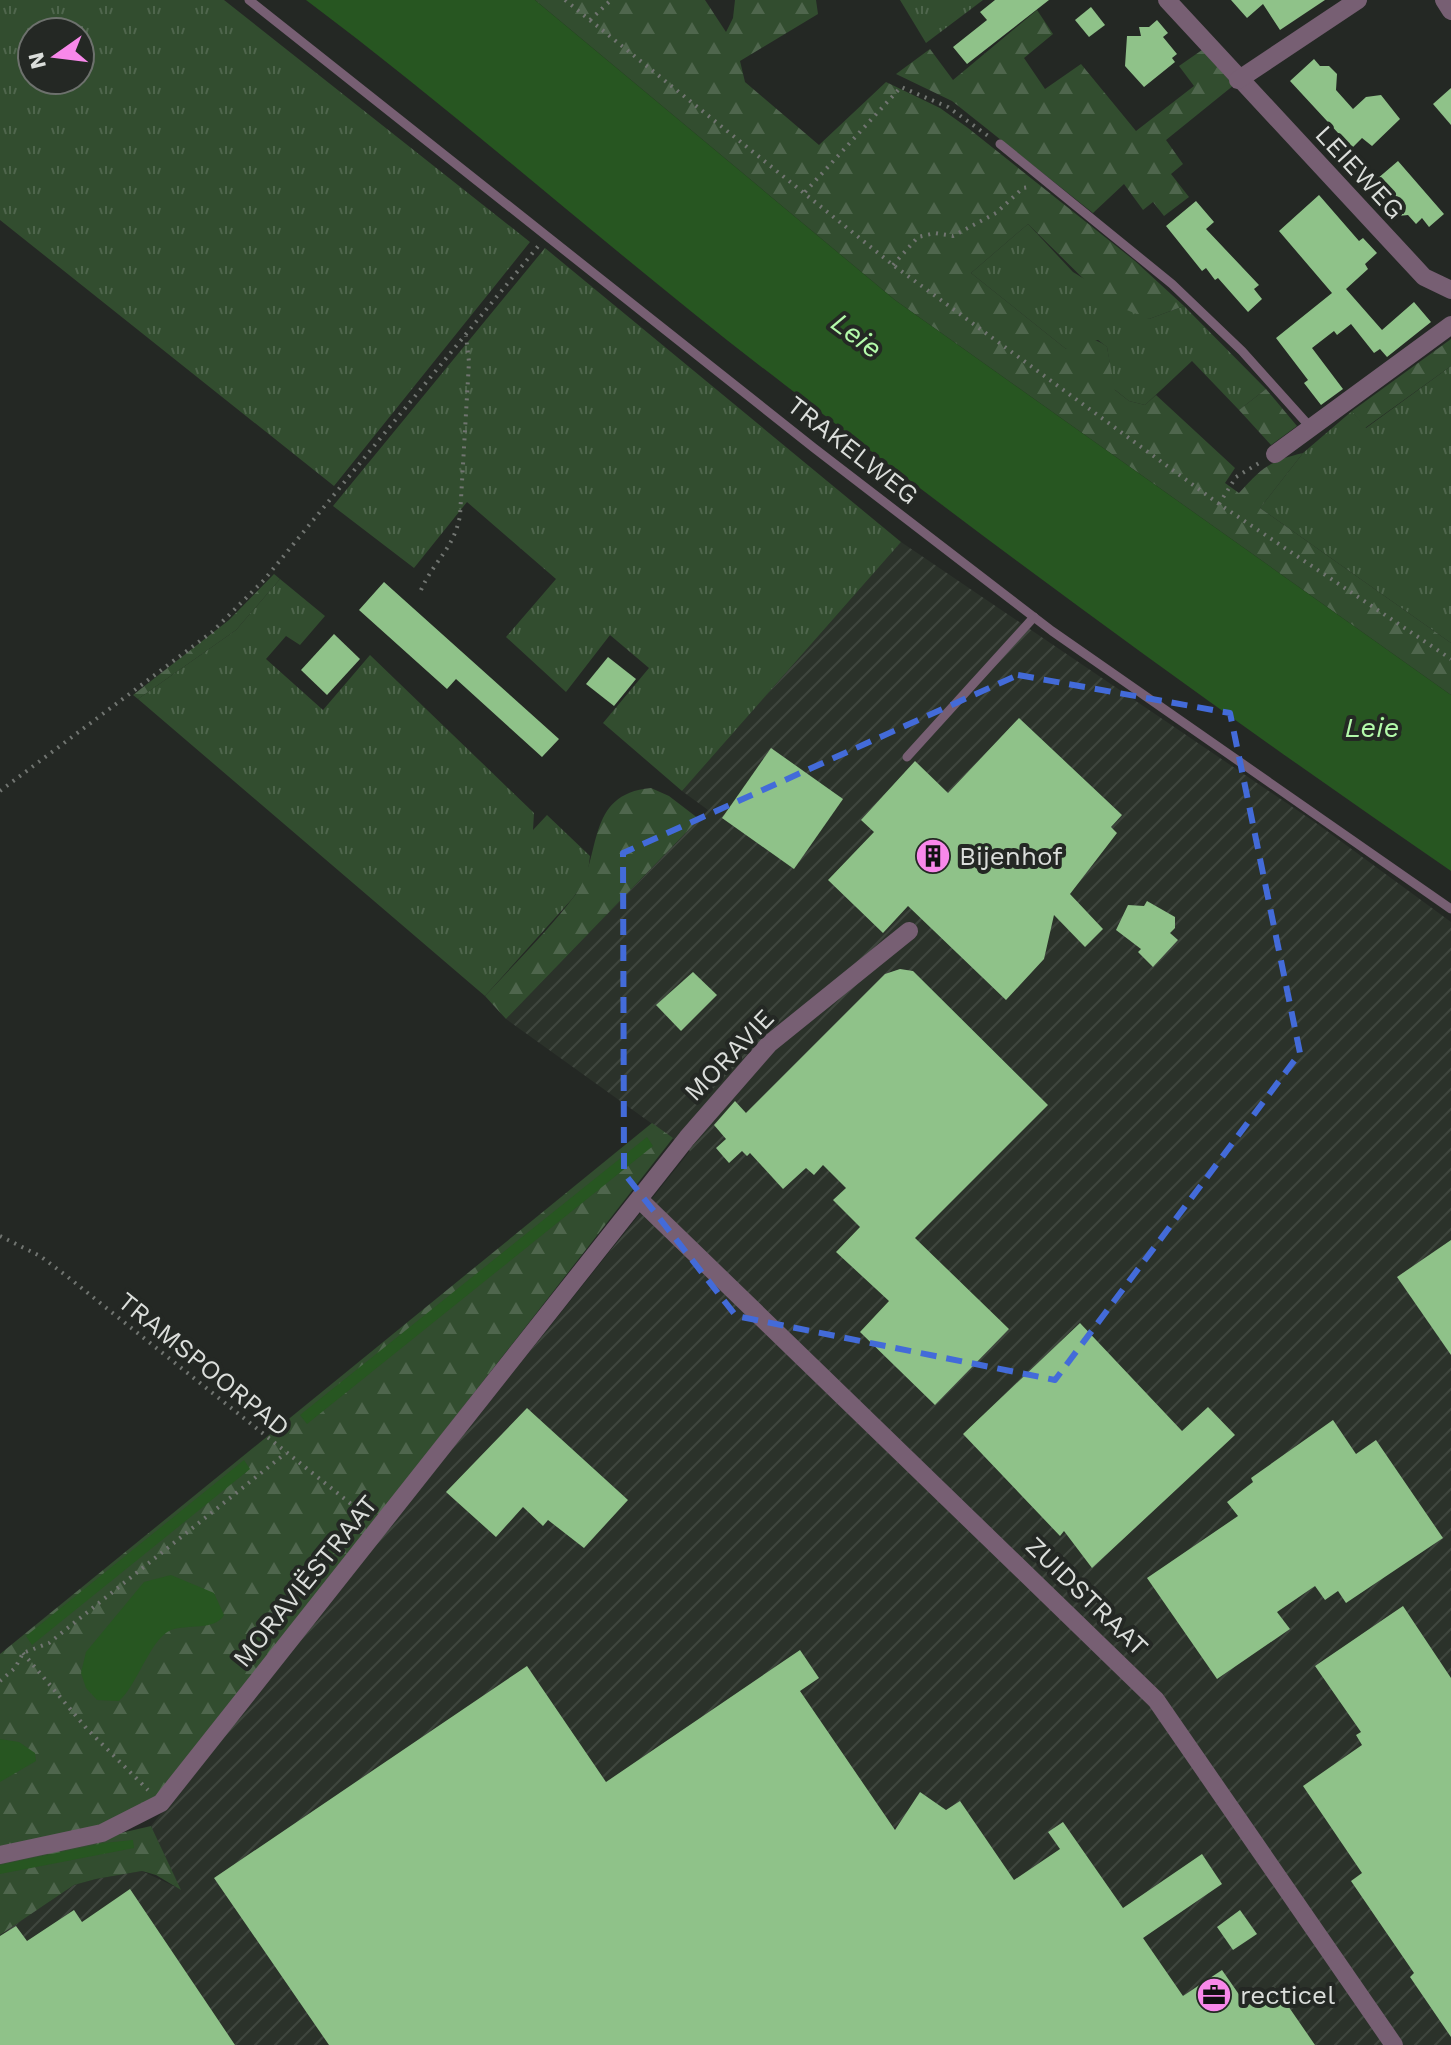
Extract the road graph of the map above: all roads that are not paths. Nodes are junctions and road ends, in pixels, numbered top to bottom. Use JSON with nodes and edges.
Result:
{"nodes":[{"id":1,"x":249,"y":0,"type":"edge"},
{"id":2,"x":1167,"y":0,"type":"edge"},
{"id":3,"x":1358,"y":0,"type":"edge"},
{"id":4,"x":1444,"y":0,"type":"edge"},
{"id":5,"x":1451,"y":11,"type":"edge"},
{"id":6,"x":1238,"y":80,"type":"junction"},
{"id":7,"x":1000,"y":144,"type":"road end"},
{"id":8,"x":1451,"y":290,"type":"edge"},
{"id":9,"x":1451,"y":325,"type":"edge"},
{"id":10,"x":1312,"y":429,"type":"junction"},
{"id":11,"x":1275,"y":454,"type":"road end"},
{"id":12,"x":1034,"y":617,"type":"junction"},
{"id":13,"x":907,"y":757,"type":"dead end"},
{"id":14,"x":1451,"y":909,"type":"edge"},
{"id":15,"x":909,"y":931,"type":"dead end"},
{"id":16,"x":640,"y":1200,"type":"junction"},
{"id":17,"x":595,"y":1257,"type":"joint"},
{"id":18,"x":0,"y":1855,"type":"edge"},
{"id":19,"x":1394,"y":2045,"type":"edge"}],
"edges":[{"from":1,"to":12,"type":"lane","name":"TRAKELWEG"},
{"from":2,"to":6,"type":"street","name":"LEIEWEG"},
{"from":3,"to":6,"type":"street"},
{"from":4,"to":5,"type":"street"},
{"from":6,"to":8,"type":"street","name":"LEIEWEG"},
{"from":7,"to":10,"type":"lane"},
{"from":9,"to":10,"type":"street"},
{"from":10,"to":11,"type":"street"},
{"from":12,"to":13,"type":"lane"},
{"from":12,"to":14,"type":"lane","name":"TRAKELWEG"},
{"from":15,"to":16,"type":"street","name":"MORAVIE"},
{"from":16,"to":17,"type":"street","name":"MORAVIE"},
{"from":16,"to":19,"type":"street","name":"ZUIDSTRAAT"},
{"from":17,"to":18,"type":"street","name":"MORAVIËSTRAAT"}]}
